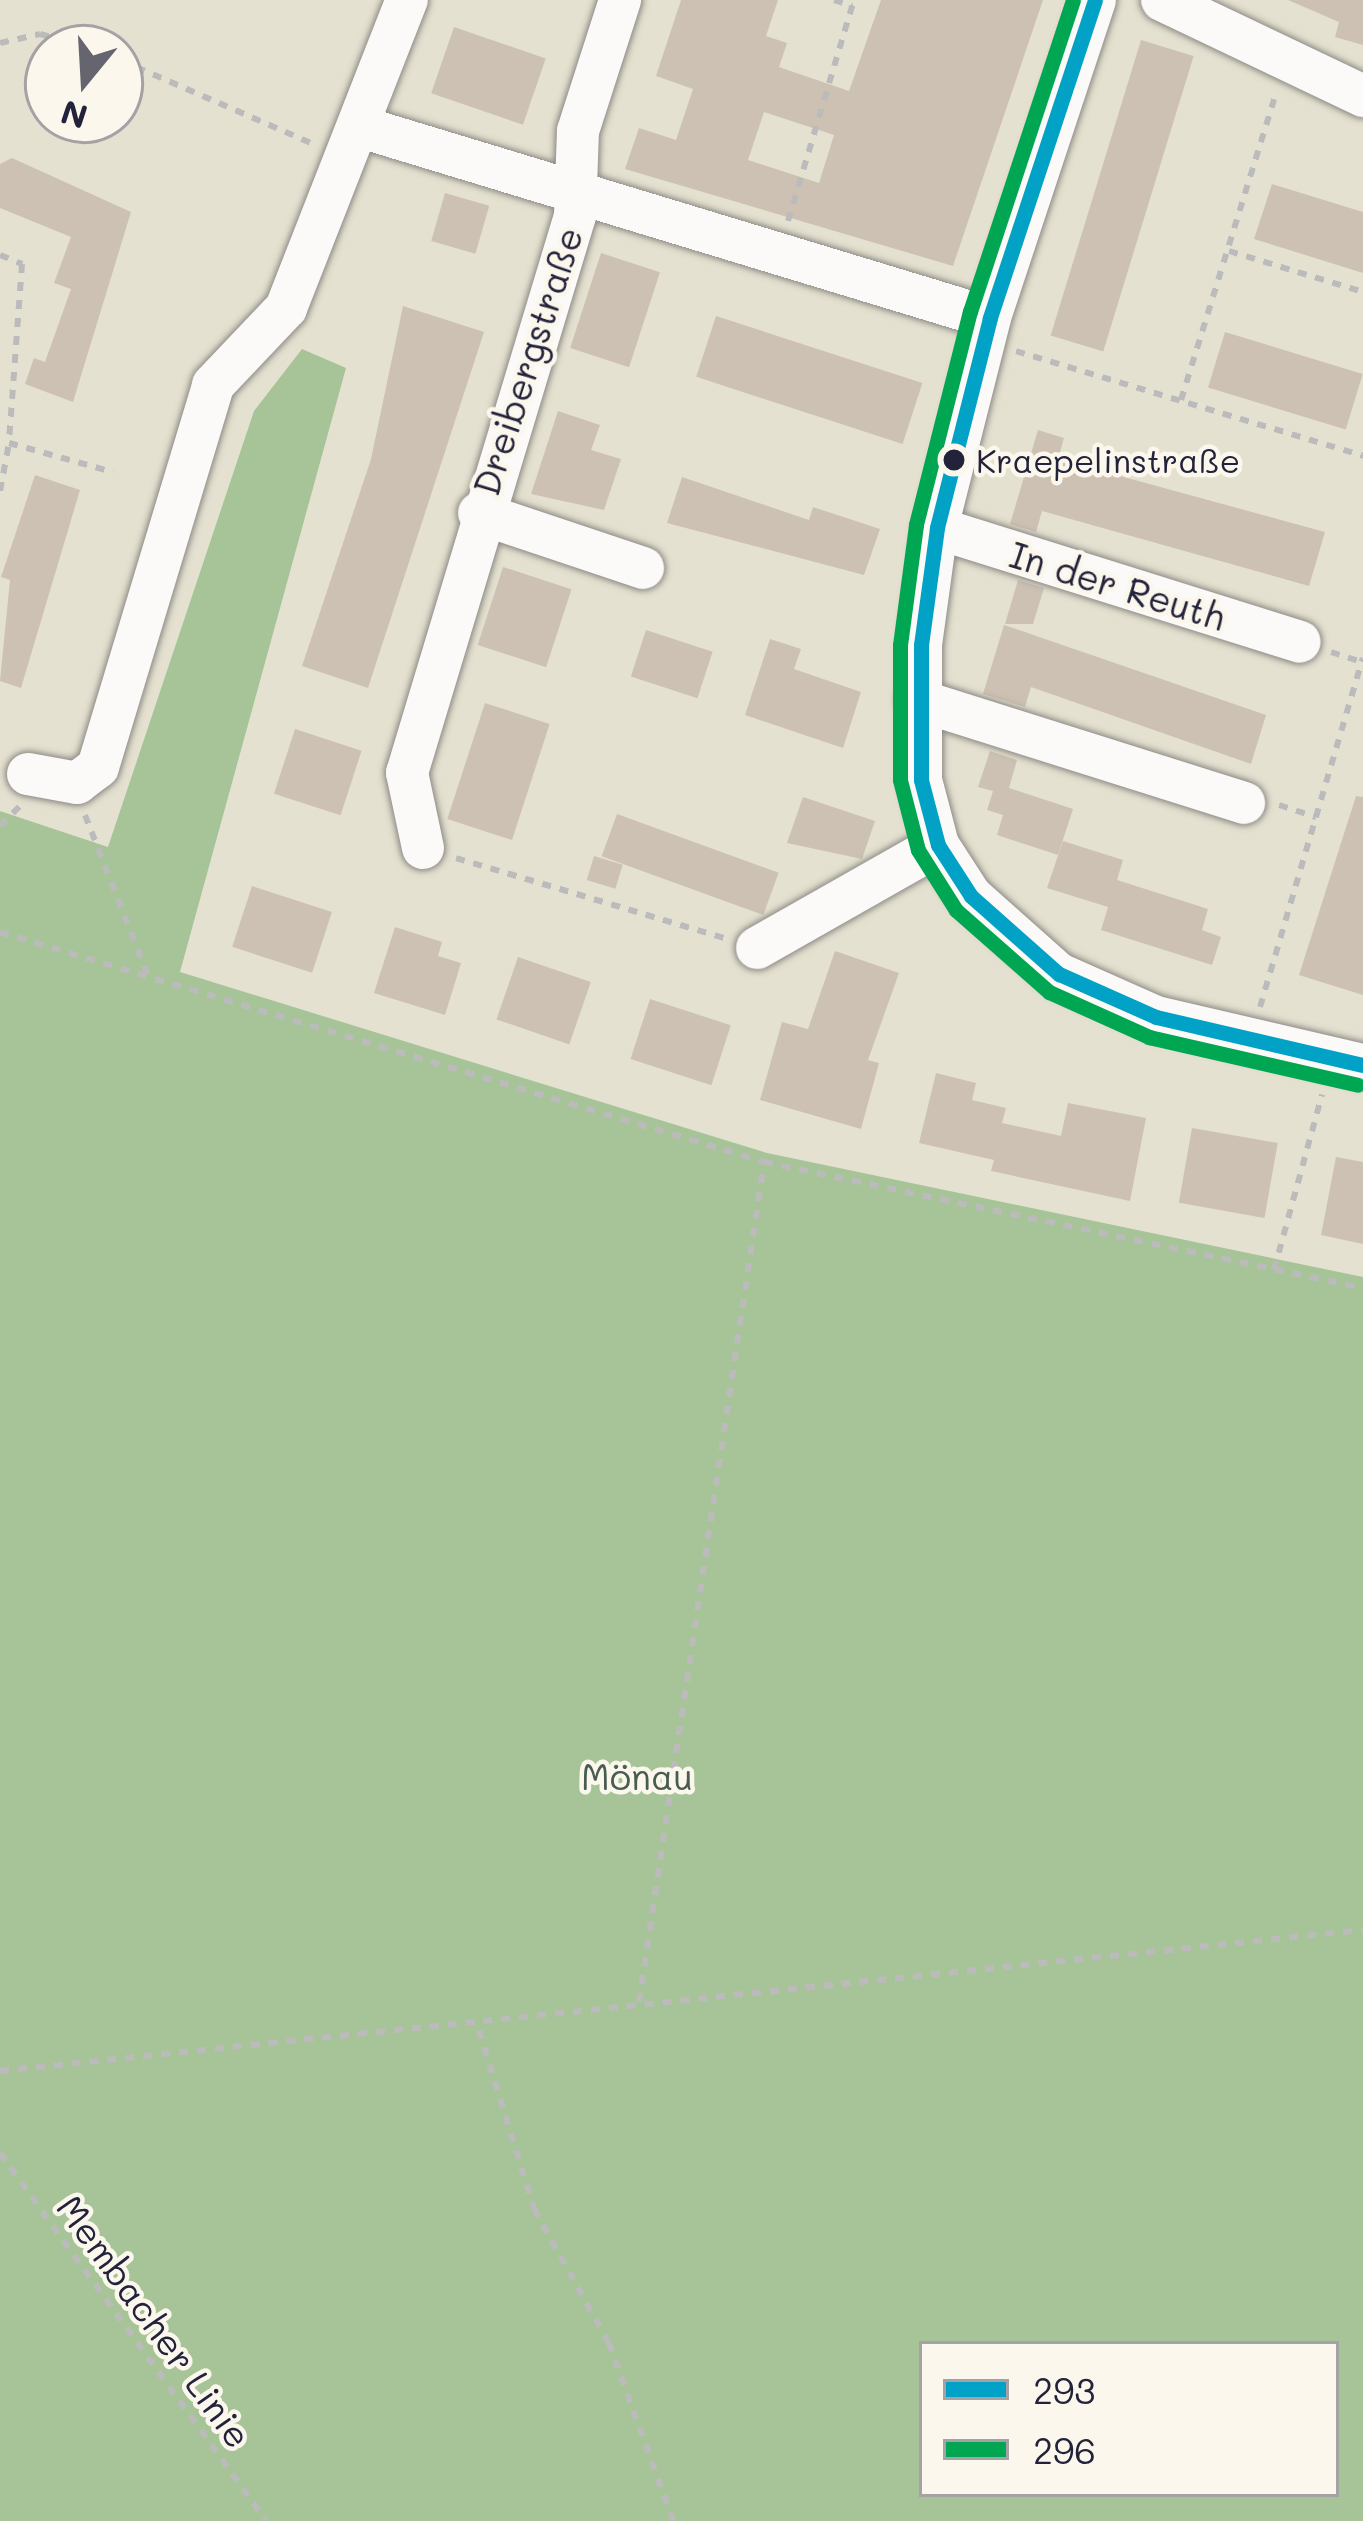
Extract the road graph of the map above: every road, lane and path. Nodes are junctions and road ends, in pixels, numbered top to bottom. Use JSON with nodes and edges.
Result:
{"nodes":[{"id":1,"x":407,"y":0,"type":"edge"},
{"id":2,"x":620,"y":0,"type":"edge"},
{"id":3,"x":835,"y":0,"type":"edge"},
{"id":4,"x":1095,"y":0,"type":"edge"},
{"id":5,"x":1162,"y":0,"type":"edge"},
{"id":6,"x":853,"y":3,"type":"edge"},
{"id":7,"x":1287,"y":59,"type":"junction"},
{"id":8,"x":144,"y":68,"type":"edge"},
{"id":9,"x":1363,"y":96,"type":"edge"},
{"id":10,"x":352,"y":142,"type":"junction"},
{"id":11,"x":577,"y":191,"type":"junction"},
{"id":12,"x":1228,"y":251,"type":"junction"},
{"id":13,"x":778,"y":253,"type":"junction"},
{"id":14,"x":0,"y":255,"type":"edge"},
{"id":15,"x":1363,"y":292,"type":"edge"},
{"id":16,"x":987,"y":329,"type":"junction"},
{"id":17,"x":0,"y":338,"type":"edge"},
{"id":18,"x":10,"y":340,"type":"junction"},
{"id":19,"x":1181,"y":400,"type":"junction"},
{"id":20,"x":10,"y":443,"type":"junction"},
{"id":21,"x":1363,"y":457,"type":"edge"},
{"id":22,"x":113,"y":472,"type":"dead end"},
{"id":23,"x":0,"y":491,"type":"edge"},
{"id":24,"x":479,"y":512,"type":"junction"},
{"id":25,"x":937,"y":528,"type":"junction"},
{"id":26,"x":643,"y":568,"type":"dead end"},
{"id":27,"x":1300,"y":642,"type":"dead end"},
{"id":28,"x":1363,"y":658,"type":"edge"},
{"id":29,"x":918,"y":700,"type":"junction"},
{"id":30,"x":28,"y":774,"type":"dead end"},
{"id":31,"x":76,"y":782,"type":"junction"},
{"id":32,"x":1244,"y":803,"type":"dead end"},
{"id":33,"x":938,"y":845,"type":"junction"},
{"id":34,"x":423,"y":848,"type":"joint"},
{"id":35,"x":0,"y":932,"type":"edge"},
{"id":36,"x":758,"y":948,"type":"joint"},
{"id":37,"x":149,"y":978,"type":"junction"},
{"id":38,"x":1250,"y":1039,"type":"junction"},
{"id":39,"x":1348,"y":1061,"type":"edge"},
{"id":40,"x":764,"y":1162,"type":"junction"},
{"id":41,"x":1274,"y":1270,"type":"junction"},
{"id":42,"x":1363,"y":1288,"type":"edge"},
{"id":43,"x":1363,"y":1930,"type":"edge"},
{"id":44,"x":638,"y":2002,"type":"junction"},
{"id":45,"x":479,"y":2029,"type":"junction"},
{"id":46,"x":0,"y":2071,"type":"edge"},
{"id":47,"x":0,"y":2153,"type":"edge"},
{"id":48,"x":266,"y":2521,"type":"edge"},
{"id":49,"x":673,"y":2521,"type":"edge"}],
"edges":[{"from":1,"to":10,"type":"street"},
{"from":2,"to":11,"type":"street","name":"Dreibergstraße"},
{"from":3,"to":6,"type":"path"},
{"from":4,"to":16,"type":"street"},
{"from":5,"to":7,"type":"street"},
{"from":6,"to":13,"type":"path"},
{"from":7,"to":9,"type":"street"},
{"from":7,"to":12,"type":"path"},
{"from":8,"to":10,"type":"path"},
{"from":10,"to":11,"type":"street"},
{"from":10,"to":31,"type":"street"},
{"from":11,"to":13,"type":"street"},
{"from":11,"to":24,"type":"street","name":"Dreibergstraße"},
{"from":12,"to":15,"type":"path"},
{"from":12,"to":19,"type":"path"},
{"from":13,"to":16,"type":"street"},
{"from":14,"to":18,"type":"path"},
{"from":16,"to":19,"type":"path"},
{"from":16,"to":25,"type":"street"},
{"from":17,"to":18,"type":"path"},
{"from":18,"to":20,"type":"path"},
{"from":19,"to":21,"type":"path"},
{"from":20,"to":22,"type":"path"},
{"from":20,"to":23,"type":"path"},
{"from":24,"to":26,"type":"street","name":"Dreibergstraße"},
{"from":24,"to":34,"type":"street","name":"Dreibergstraße"},
{"from":25,"to":27,"type":"street","name":"In der Reuth"},
{"from":25,"to":29,"type":"street"},
{"from":28,"to":38,"type":"path"},
{"from":29,"to":32,"type":"street"},
{"from":29,"to":33,"type":"street"},
{"from":30,"to":31,"type":"street"},
{"from":31,"to":37,"type":"path"},
{"from":33,"to":36,"type":"street"},
{"from":33,"to":38,"type":"street"},
{"from":34,"to":36,"type":"path"},
{"from":35,"to":37,"type":"path"},
{"from":37,"to":40,"type":"path"},
{"from":38,"to":39,"type":"street"},
{"from":39,"to":41,"type":"path"},
{"from":40,"to":41,"type":"path"},
{"from":40,"to":44,"type":"path"},
{"from":41,"to":42,"type":"path"},
{"from":43,"to":44,"type":"path"},
{"from":44,"to":45,"type":"path"},
{"from":45,"to":46,"type":"path"},
{"from":45,"to":49,"type":"path"},
{"from":47,"to":48,"type":"path","name":"Membacher Linie"}]}
